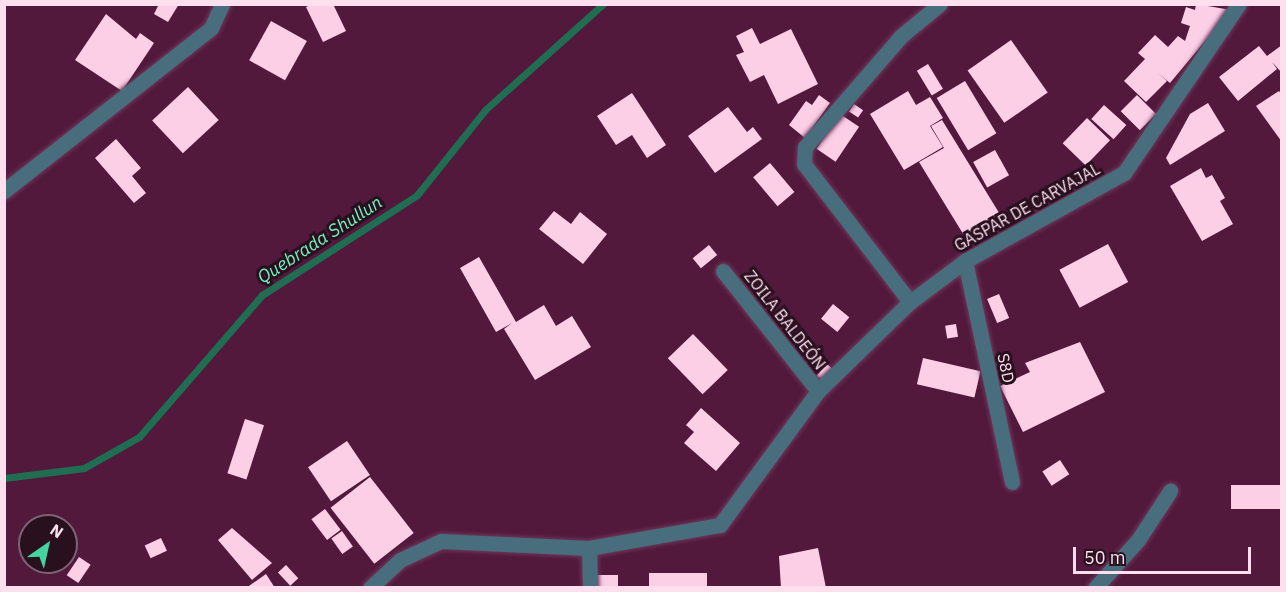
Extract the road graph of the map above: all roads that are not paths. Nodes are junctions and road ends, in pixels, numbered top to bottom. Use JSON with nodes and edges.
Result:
{"nodes":[{"id":1,"x":222,"y":4,"type":"edge"},
{"id":2,"x":940,"y":4,"type":"edge"},
{"id":3,"x":1239,"y":4,"type":"edge"},
{"id":4,"x":4,"y":191,"type":"edge"},
{"id":5,"x":965,"y":261,"type":"junction"},
{"id":6,"x":723,"y":271,"type":"dead end"},
{"id":7,"x":910,"y":302,"type":"junction"},
{"id":8,"x":818,"y":391,"type":"junction"},
{"id":9,"x":1012,"y":482,"type":"dead end"},
{"id":10,"x":1170,"y":491,"type":"dead end"},
{"id":11,"x":588,"y":548,"type":"junction"},
{"id":12,"x":370,"y":588,"type":"edge"},
{"id":13,"x":590,"y":588,"type":"edge"},
{"id":14,"x":1095,"y":588,"type":"edge"}],
"edges":[{"from":1,"to":4,"type":"street"},
{"from":2,"to":7,"type":"street"},
{"from":3,"to":5,"type":"street","name":"GASPAR DE CARVAJAL"},
{"from":5,"to":7,"type":"street","name":"GASPAR DE CARVAJAL"},
{"from":5,"to":9,"type":"street","name":"S8D"},
{"from":6,"to":8,"type":"street","name":"ZOILA BALDEÓN"},
{"from":7,"to":8,"type":"street","name":"GASPAR DE CARVAJAL"},
{"from":8,"to":11,"type":"street","name":"GASPAR DE CARVAJAL"},
{"from":10,"to":14,"type":"street"},
{"from":11,"to":12,"type":"street","name":"GASPAR DE CARVAJAL"},
{"from":11,"to":13,"type":"street"}]}
